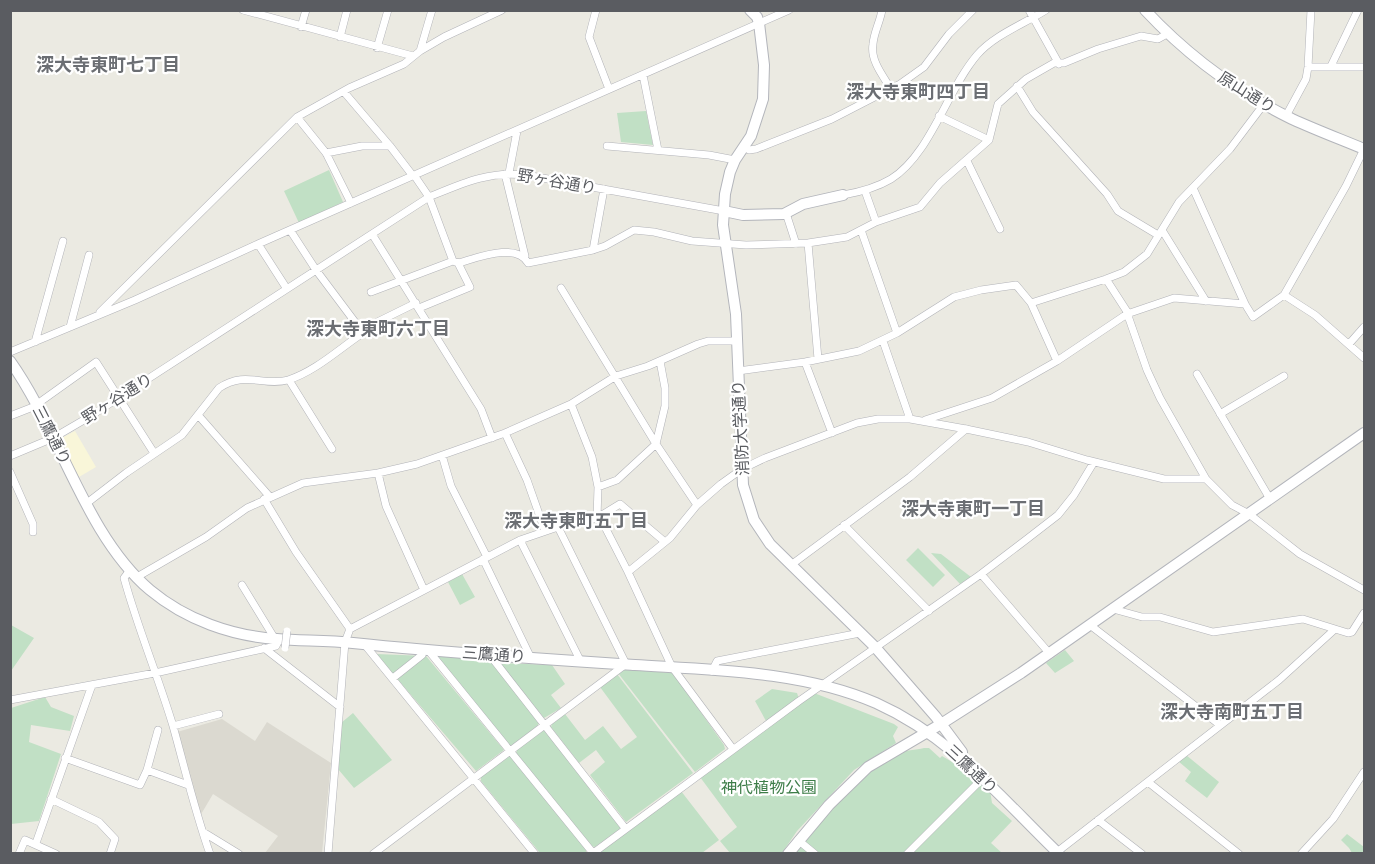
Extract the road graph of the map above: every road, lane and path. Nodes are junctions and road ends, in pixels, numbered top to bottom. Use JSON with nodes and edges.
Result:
{"nodes":[{"id":1,"x":243,"y":10,"type":"edge"},
{"id":2,"x":306,"y":10,"type":"edge"},
{"id":3,"x":347,"y":10,"type":"edge"},
{"id":4,"x":388,"y":10,"type":"edge"},
{"id":5,"x":432,"y":10,"type":"edge"},
{"id":6,"x":502,"y":10,"type":"edge"},
{"id":7,"x":596,"y":10,"type":"edge"},
{"id":8,"x":750,"y":10,"type":"edge"},
{"id":9,"x":789,"y":10,"type":"edge"},
{"id":10,"x":882,"y":10,"type":"edge"},
{"id":11,"x":973,"y":10,"type":"edge"},
{"id":12,"x":1029,"y":10,"type":"edge"},
{"id":13,"x":1046,"y":10,"type":"edge"},
{"id":14,"x":1145,"y":10,"type":"edge"},
{"id":15,"x":1311,"y":10,"type":"edge"},
{"id":16,"x":1358,"y":10,"type":"edge"},
{"id":17,"x":263,"y":13,"type":"edge"},
{"id":18,"x":1033,"y":18,"type":"junction"},
{"id":19,"x":759,"y":23,"type":"junction"},
{"id":20,"x":301,"y":27,"type":"junction"},
{"id":21,"x":1167,"y":34,"type":"junction"},
{"id":22,"x":340,"y":37,"type":"junction"},
{"id":23,"x":377,"y":48,"type":"junction"},
{"id":24,"x":420,"y":51,"type":"junction"},
{"id":25,"x":412,"y":56,"type":"junction"},
{"id":26,"x":1059,"y":64,"type":"junction"},
{"id":27,"x":1331,"y":66,"type":"junction"},
{"id":28,"x":1308,"y":67,"type":"junction"},
{"id":29,"x":1365,"y":67,"type":"edge"},
{"id":30,"x":643,"y":75,"type":"junction"},
{"id":31,"x":1017,"y":86,"type":"junction"},
{"id":32,"x":891,"y":89,"type":"junction"},
{"id":33,"x":609,"y":90,"type":"junction"},
{"id":34,"x":344,"y":92,"type":"junction"},
{"id":35,"x":1264,"y":104,"type":"junction"},
{"id":36,"x":939,"y":116,"type":"junction"},
{"id":37,"x":1286,"y":116,"type":"junction"},
{"id":38,"x":297,"y":117,"type":"junction"},
{"id":39,"x":517,"y":130,"type":"junction"},
{"id":40,"x":989,"y":140,"type":"junction"},
{"id":41,"x":390,"y":146,"type":"junction"},
{"id":42,"x":607,"y":146,"type":"dead end"},
{"id":43,"x":747,"y":148,"type":"junction"},
{"id":44,"x":1364,"y":149,"type":"edge"},
{"id":45,"x":658,"y":150,"type":"junction"},
{"id":46,"x":326,"y":153,"type":"junction"},
{"id":47,"x":735,"y":160,"type":"junction"},
{"id":48,"x":967,"y":161,"type":"junction"},
{"id":49,"x":507,"y":173,"type":"junction"},
{"id":50,"x":413,"y":175,"type":"junction"},
{"id":51,"x":1193,"y":188,"type":"junction"},
{"id":52,"x":604,"y":189,"type":"junction"},
{"id":53,"x":865,"y":191,"type":"junction"},
{"id":54,"x":843,"y":195,"type":"joint"},
{"id":55,"x":429,"y":197,"type":"junction"},
{"id":56,"x":351,"y":203,"type":"junction"},
{"id":57,"x":724,"y":211,"type":"junction"},
{"id":58,"x":786,"y":213,"type":"junction"},
{"id":59,"x":876,"y":222,"type":"junction"},
{"id":60,"x":1000,"y":229,"type":"dead end"},
{"id":61,"x":291,"y":230,"type":"junction"},
{"id":62,"x":861,"y":230,"type":"junction"},
{"id":63,"x":1160,"y":233,"type":"junction"},
{"id":64,"x":372,"y":234,"type":"junction"},
{"id":65,"x":63,"y":241,"type":"dead end"},
{"id":66,"x":725,"y":243,"type":"junction"},
{"id":67,"x":808,"y":243,"type":"junction"},
{"id":68,"x":258,"y":244,"type":"junction"},
{"id":69,"x":796,"y":244,"type":"junction"},
{"id":70,"x":593,"y":250,"type":"junction"},
{"id":71,"x":89,"y":255,"type":"dead end"},
{"id":72,"x":525,"y":256,"type":"junction"},
{"id":73,"x":456,"y":262,"type":"junction"},
{"id":74,"x":316,"y":270,"type":"junction"},
{"id":75,"x":1106,"y":279,"type":"junction"},
{"id":76,"x":401,"y":282,"type":"junction"},
{"id":77,"x":287,"y":288,"type":"junction"},
{"id":78,"x":561,"y":288,"type":"dead end"},
{"id":79,"x":371,"y":292,"type":"dead end"},
{"id":80,"x":1284,"y":295,"type":"junction"},
{"id":81,"x":1206,"y":301,"type":"junction"},
{"id":82,"x":1031,"y":303,"type":"junction"},
{"id":83,"x":1245,"y":304,"type":"junction"},
{"id":84,"x":417,"y":305,"type":"junction"},
{"id":85,"x":1127,"y":314,"type":"junction"},
{"id":86,"x":96,"y":316,"type":"junction"},
{"id":87,"x":70,"y":327,"type":"junction"},
{"id":88,"x":1365,"y":327,"type":"edge"},
{"id":89,"x":361,"y":330,"type":"junction"},
{"id":90,"x":897,"y":333,"type":"junction"},
{"id":91,"x":737,"y":341,"type":"junction"},
{"id":92,"x":883,"y":341,"type":"junction"},
{"id":93,"x":35,"y":342,"type":"junction"},
{"id":94,"x":1349,"y":344,"type":"junction"},
{"id":95,"x":10,"y":352,"type":"edge"},
{"id":96,"x":1365,"y":358,"type":"edge"},
{"id":97,"x":818,"y":359,"type":"junction"},
{"id":98,"x":660,"y":361,"type":"junction"},
{"id":99,"x":1057,"y":361,"type":"junction"},
{"id":100,"x":805,"y":362,"type":"junction"},
{"id":101,"x":11,"y":364,"type":"edge"},
{"id":102,"x":738,"y":371,"type":"junction"},
{"id":103,"x":1197,"y":374,"type":"dead end"},
{"id":104,"x":1284,"y":375,"type":"dead end"},
{"id":105,"x":616,"y":376,"type":"junction"},
{"id":106,"x":289,"y":380,"type":"junction"},
{"id":107,"x":119,"y":398,"type":"junction"},
{"id":108,"x":571,"y":404,"type":"junction"},
{"id":109,"x":37,"y":405,"type":"junction"},
{"id":110,"x":1220,"y":414,"type":"junction"},
{"id":111,"x":198,"y":415,"type":"junction"},
{"id":112,"x":10,"y":416,"type":"edge"},
{"id":113,"x":910,"y":419,"type":"junction"},
{"id":114,"x":922,"y":420,"type":"junction"},
{"id":115,"x":966,"y":429,"type":"junction"},
{"id":116,"x":505,"y":433,"type":"junction"},
{"id":117,"x":832,"y":433,"type":"junction"},
{"id":118,"x":1365,"y":433,"type":"edge"},
{"id":119,"x":53,"y":438,"type":"junction"},
{"id":120,"x":492,"y":438,"type":"junction"},
{"id":121,"x":656,"y":444,"type":"junction"},
{"id":122,"x":332,"y":449,"type":"dead end"},
{"id":123,"x":154,"y":453,"type":"junction"},
{"id":124,"x":442,"y":455,"type":"junction"},
{"id":125,"x":10,"y":456,"type":"edge"},
{"id":126,"x":1094,"y":462,"type":"junction"},
{"id":127,"x":742,"y":470,"type":"junction"},
{"id":128,"x":10,"y":471,"type":"edge"},
{"id":129,"x":378,"y":473,"type":"junction"},
{"id":130,"x":1206,"y":479,"type":"junction"},
{"id":131,"x":598,"y":487,"type":"junction"},
{"id":132,"x":267,"y":498,"type":"junction"},
{"id":133,"x":1270,"y":499,"type":"junction"},
{"id":134,"x":87,"y":503,"type":"junction"},
{"id":135,"x":697,"y":506,"type":"junction"},
{"id":136,"x":1249,"y":514,"type":"junction"},
{"id":137,"x":597,"y":518,"type":"junction"},
{"id":138,"x":844,"y":525,"type":"junction"},
{"id":139,"x":558,"y":527,"type":"junction"},
{"id":140,"x":545,"y":531,"type":"junction"},
{"id":141,"x":33,"y":532,"type":"dead end"},
{"id":142,"x":520,"y":540,"type":"junction"},
{"id":143,"x":665,"y":542,"type":"junction"},
{"id":144,"x":485,"y":558,"type":"junction"},
{"id":145,"x":791,"y":565,"type":"junction"},
{"id":146,"x":628,"y":572,"type":"junction"},
{"id":147,"x":134,"y":574,"type":"junction"},
{"id":148,"x":981,"y":574,"type":"junction"},
{"id":149,"x":242,"y":585,"type":"dead end"},
{"id":150,"x":424,"y":590,"type":"junction"},
{"id":151,"x":1365,"y":590,"type":"edge"},
{"id":152,"x":1113,"y":609,"type":"junction"},
{"id":153,"x":929,"y":611,"type":"junction"},
{"id":154,"x":1365,"y":613,"type":"edge"},
{"id":155,"x":1090,"y":625,"type":"junction"},
{"id":156,"x":350,"y":629,"type":"junction"},
{"id":157,"x":1334,"y":630,"type":"junction"},
{"id":158,"x":860,"y":633,"type":"junction"},
{"id":159,"x":281,"y":639,"type":"junction"},
{"id":160,"x":345,"y":642,"type":"junction"},
{"id":161,"x":365,"y":645,"type":"junction"},
{"id":162,"x":875,"y":647,"type":"junction"},
{"id":163,"x":264,"y":648,"type":"junction"},
{"id":164,"x":424,"y":652,"type":"junction"},
{"id":165,"x":489,"y":654,"type":"junction"},
{"id":166,"x":1050,"y":654,"type":"junction"},
{"id":167,"x":531,"y":656,"type":"junction"},
{"id":168,"x":580,"y":660,"type":"junction"},
{"id":169,"x":626,"y":664,"type":"junction"},
{"id":170,"x":672,"y":668,"type":"junction"},
{"id":171,"x":712,"y":671,"type":"junction"},
{"id":172,"x":155,"y":673,"type":"junction"},
{"id":173,"x":393,"y":678,"type":"junction"},
{"id":174,"x":823,"y":684,"type":"junction"},
{"id":175,"x":92,"y":685,"type":"junction"},
{"id":176,"x":10,"y":700,"type":"edge"},
{"id":177,"x":340,"y":707,"type":"junction"},
{"id":178,"x":219,"y":714,"type":"dead end"},
{"id":179,"x":941,"y":724,"type":"junction"},
{"id":180,"x":544,"y":725,"type":"junction"},
{"id":181,"x":1220,"y":725,"type":"junction"},
{"id":182,"x":173,"y":726,"type":"junction"},
{"id":183,"x":158,"y":730,"type":"dead end"},
{"id":184,"x":927,"y":731,"type":"junction"},
{"id":185,"x":733,"y":749,"type":"junction"},
{"id":186,"x":510,"y":751,"type":"junction"},
{"id":187,"x":65,"y":758,"type":"junction"},
{"id":188,"x":147,"y":770,"type":"junction"},
{"id":189,"x":977,"y":771,"type":"junction"},
{"id":190,"x":1365,"y":772,"type":"edge"},
{"id":191,"x":474,"y":778,"type":"junction"},
{"id":192,"x":1148,"y":782,"type":"junction"},
{"id":193,"x":977,"y":784,"type":"dead end"},
{"id":194,"x":188,"y":785,"type":"junction"},
{"id":195,"x":51,"y":799,"type":"junction"},
{"id":196,"x":1098,"y":820,"type":"junction"},
{"id":197,"x":626,"y":828,"type":"junction"},
{"id":198,"x":203,"y":832,"type":"junction"},
{"id":199,"x":798,"y":840,"type":"junction"},
{"id":200,"x":36,"y":843,"type":"junction"},
{"id":201,"x":592,"y":853,"type":"edge"},
{"id":202,"x":1058,"y":853,"type":"edge"},
{"id":203,"x":19,"y":854,"type":"edge"},
{"id":204,"x":56,"y":854,"type":"edge"},
{"id":205,"x":110,"y":854,"type":"edge"},
{"id":206,"x":210,"y":854,"type":"edge"},
{"id":207,"x":238,"y":854,"type":"edge"},
{"id":208,"x":328,"y":854,"type":"edge"},
{"id":209,"x":373,"y":854,"type":"edge"},
{"id":210,"x":535,"y":854,"type":"edge"},
{"id":211,"x":788,"y":854,"type":"edge"},
{"id":212,"x":815,"y":854,"type":"edge"},
{"id":213,"x":907,"y":854,"type":"edge"},
{"id":214,"x":1142,"y":854,"type":"edge"},
{"id":215,"x":1239,"y":854,"type":"edge"},
{"id":216,"x":1301,"y":854,"type":"edge"}],
"edges":[{"from":1,"to":17,"type":"street"},
{"from":2,"to":20,"type":"street"},
{"from":3,"to":22,"type":"street"},
{"from":4,"to":23,"type":"street"},
{"from":5,"to":24,"type":"street"},
{"from":6,"to":24,"type":"street"},
{"from":7,"to":33,"type":"street"},
{"from":8,"to":19,"type":"street"},
{"from":9,"to":19,"type":"street"},
{"from":10,"to":32,"type":"street"},
{"from":11,"to":32,"type":"street"},
{"from":12,"to":18,"type":"street"},
{"from":13,"to":18,"type":"street","name":"野ヶ谷通り"},
{"from":14,"to":21,"type":"street","name":"原山通り"},
{"from":15,"to":28,"type":"street"},
{"from":16,"to":27,"type":"street"},
{"from":17,"to":20,"type":"street"},
{"from":18,"to":26,"type":"street"},
{"from":18,"to":36,"type":"street","name":"野ヶ谷通り"},
{"from":19,"to":30,"type":"street"},
{"from":19,"to":43,"type":"street","name":"消防大学通り"},
{"from":20,"to":22,"type":"street"},
{"from":21,"to":26,"type":"street"},
{"from":21,"to":35,"type":"street","name":"原山通り"},
{"from":22,"to":23,"type":"street"},
{"from":23,"to":25,"type":"street"},
{"from":24,"to":25,"type":"street"},
{"from":25,"to":34,"type":"street"},
{"from":26,"to":31,"type":"street"},
{"from":27,"to":28,"type":"street"},
{"from":27,"to":29,"type":"street"},
{"from":28,"to":37,"type":"street"},
{"from":30,"to":33,"type":"street"},
{"from":30,"to":45,"type":"street"},
{"from":31,"to":40,"type":"street"},
{"from":31,"to":63,"type":"street"},
{"from":32,"to":43,"type":"street"},
{"from":33,"to":39,"type":"street"},
{"from":34,"to":38,"type":"street"},
{"from":34,"to":41,"type":"street"},
{"from":35,"to":37,"type":"street","name":"原山通り"},
{"from":35,"to":51,"type":"street"},
{"from":36,"to":40,"type":"street"},
{"from":36,"to":53,"type":"street","name":"野ヶ谷通り"},
{"from":37,"to":44,"type":"street","name":"原山通り"},
{"from":38,"to":46,"type":"street"},
{"from":38,"to":86,"type":"street"},
{"from":39,"to":49,"type":"street"},
{"from":39,"to":50,"type":"street"},
{"from":40,"to":48,"type":"street"},
{"from":41,"to":46,"type":"street"},
{"from":41,"to":50,"type":"street"},
{"from":42,"to":45,"type":"street"},
{"from":43,"to":47,"type":"street","name":"消防大学通り"},
{"from":44,"to":80,"type":"street"},
{"from":45,"to":47,"type":"street"},
{"from":46,"to":56,"type":"street"},
{"from":47,"to":57,"type":"street","name":"消防大学通り"},
{"from":48,"to":59,"type":"street"},
{"from":48,"to":60,"type":"street"},
{"from":49,"to":52,"type":"street","name":"野ヶ谷通り"},
{"from":49,"to":55,"type":"street","name":"野ヶ谷通り"},
{"from":49,"to":72,"type":"street"},
{"from":50,"to":55,"type":"street"},
{"from":50,"to":56,"type":"street"},
{"from":51,"to":63,"type":"street"},
{"from":51,"to":83,"type":"street"},
{"from":52,"to":57,"type":"street","name":"野ヶ谷通り"},
{"from":52,"to":70,"type":"street"},
{"from":53,"to":54,"type":"street","name":"野ヶ谷通り"},
{"from":53,"to":59,"type":"street"},
{"from":54,"to":58,"type":"street","name":"野ヶ谷通り"},
{"from":55,"to":64,"type":"street","name":"野ヶ谷通り"},
{"from":55,"to":73,"type":"street"},
{"from":56,"to":61,"type":"street"},
{"from":57,"to":58,"type":"street","name":"野ヶ谷通り"},
{"from":57,"to":66,"type":"street","name":"消防大学通り"},
{"from":58,"to":69,"type":"street"},
{"from":59,"to":62,"type":"street"},
{"from":61,"to":68,"type":"street"},
{"from":61,"to":74,"type":"street"},
{"from":62,"to":67,"type":"street"},
{"from":62,"to":90,"type":"street"},
{"from":63,"to":75,"type":"street"},
{"from":63,"to":81,"type":"street"},
{"from":64,"to":74,"type":"street","name":"野ヶ谷通り"},
{"from":64,"to":76,"type":"street"},
{"from":65,"to":93,"type":"street"},
{"from":66,"to":69,"type":"street"},
{"from":66,"to":70,"type":"street"},
{"from":66,"to":91,"type":"street","name":"消防大学通り"},
{"from":67,"to":69,"type":"street"},
{"from":67,"to":97,"type":"street"},
{"from":68,"to":77,"type":"street"},
{"from":68,"to":86,"type":"street"},
{"from":70,"to":72,"type":"street"},
{"from":71,"to":87,"type":"street"},
{"from":72,"to":73,"type":"street"},
{"from":73,"to":76,"type":"street"},
{"from":73,"to":84,"type":"street"},
{"from":74,"to":77,"type":"street","name":"野ヶ谷通り"},
{"from":74,"to":89,"type":"street"},
{"from":75,"to":82,"type":"street"},
{"from":75,"to":85,"type":"street"},
{"from":76,"to":79,"type":"street"},
{"from":76,"to":84,"type":"street"},
{"from":77,"to":107,"type":"street","name":"野ヶ谷通り"},
{"from":78,"to":105,"type":"street"},
{"from":80,"to":83,"type":"street"},
{"from":80,"to":94,"type":"street"},
{"from":81,"to":83,"type":"street"},
{"from":81,"to":85,"type":"street"},
{"from":82,"to":90,"type":"street"},
{"from":82,"to":99,"type":"street"},
{"from":84,"to":89,"type":"street"},
{"from":84,"to":120,"type":"street"},
{"from":85,"to":99,"type":"street"},
{"from":85,"to":130,"type":"street"},
{"from":86,"to":87,"type":"street"},
{"from":87,"to":93,"type":"street"},
{"from":88,"to":94,"type":"street"},
{"from":89,"to":106,"type":"street"},
{"from":90,"to":92,"type":"street"},
{"from":91,"to":98,"type":"street"},
{"from":91,"to":102,"type":"street","name":"消防大学通り"},
{"from":92,"to":97,"type":"street"},
{"from":92,"to":113,"type":"street"},
{"from":93,"to":95,"type":"street"},
{"from":94,"to":96,"type":"street"},
{"from":97,"to":100,"type":"street"},
{"from":98,"to":105,"type":"street"},
{"from":98,"to":121,"type":"street"},
{"from":99,"to":114,"type":"street"},
{"from":100,"to":102,"type":"street"},
{"from":100,"to":117,"type":"street"},
{"from":101,"to":109,"type":"street","name":"三鷹通り"},
{"from":102,"to":127,"type":"street","name":"消防大学通り"},
{"from":103,"to":110,"type":"street"},
{"from":104,"to":110,"type":"street"},
{"from":105,"to":108,"type":"street"},
{"from":105,"to":121,"type":"street"},
{"from":106,"to":111,"type":"street"},
{"from":106,"to":122,"type":"street"},
{"from":107,"to":109,"type":"street"},
{"from":107,"to":119,"type":"street","name":"野ヶ谷通り"},
{"from":107,"to":123,"type":"street"},
{"from":108,"to":116,"type":"street"},
{"from":108,"to":131,"type":"street"},
{"from":109,"to":112,"type":"street"},
{"from":109,"to":119,"type":"street","name":"三鷹通り"},
{"from":110,"to":133,"type":"street"},
{"from":111,"to":123,"type":"street"},
{"from":111,"to":132,"type":"street"},
{"from":113,"to":114,"type":"street"},
{"from":113,"to":117,"type":"street"},
{"from":114,"to":115,"type":"street"},
{"from":115,"to":126,"type":"street"},
{"from":115,"to":138,"type":"street"},
{"from":116,"to":120,"type":"street"},
{"from":116,"to":140,"type":"street"},
{"from":117,"to":127,"type":"street"},
{"from":118,"to":133,"type":"street"},
{"from":119,"to":125,"type":"street","name":"野ヶ谷通り"},
{"from":119,"to":134,"type":"street","name":"三鷹通り"},
{"from":120,"to":124,"type":"street"},
{"from":121,"to":131,"type":"street"},
{"from":121,"to":135,"type":"street"},
{"from":123,"to":134,"type":"street"},
{"from":124,"to":129,"type":"street"},
{"from":124,"to":144,"type":"street"},
{"from":126,"to":130,"type":"street"},
{"from":126,"to":148,"type":"street"},
{"from":127,"to":135,"type":"street"},
{"from":127,"to":145,"type":"street","name":"消防大学通り"},
{"from":128,"to":141,"type":"street"},
{"from":129,"to":132,"type":"street"},
{"from":129,"to":150,"type":"street"},
{"from":130,"to":136,"type":"street"},
{"from":131,"to":137,"type":"street"},
{"from":132,"to":147,"type":"street"},
{"from":132,"to":156,"type":"street"},
{"from":133,"to":136,"type":"street"},
{"from":134,"to":147,"type":"street","name":"三鷹通り"},
{"from":135,"to":143,"type":"street"},
{"from":136,"to":151,"type":"street"},
{"from":136,"to":152,"type":"street"},
{"from":137,"to":139,"type":"street"},
{"from":137,"to":143,"type":"street"},
{"from":137,"to":146,"type":"street"},
{"from":138,"to":145,"type":"street"},
{"from":138,"to":153,"type":"street"},
{"from":139,"to":140,"type":"street"},
{"from":139,"to":169,"type":"street"},
{"from":140,"to":142,"type":"street"},
{"from":142,"to":144,"type":"street"},
{"from":142,"to":168,"type":"street"},
{"from":143,"to":146,"type":"street"},
{"from":144,"to":150,"type":"street"},
{"from":144,"to":167,"type":"street"},
{"from":145,"to":158,"type":"street","name":"消防大学通り"},
{"from":146,"to":170,"type":"street"},
{"from":147,"to":159,"type":"street","name":"三鷹通り"},
{"from":147,"to":172,"type":"street"},
{"from":148,"to":153,"type":"street"},
{"from":148,"to":166,"type":"street"},
{"from":149,"to":159,"type":"street"},
{"from":150,"to":156,"type":"street"},
{"from":152,"to":155,"type":"street"},
{"from":152,"to":157,"type":"street"},
{"from":153,"to":162,"type":"street"},
{"from":154,"to":157,"type":"street"},
{"from":155,"to":166,"type":"street"},
{"from":155,"to":181,"type":"street"},
{"from":156,"to":160,"type":"street"},
{"from":157,"to":181,"type":"street"},
{"from":158,"to":162,"type":"street","name":"消防大学通り"},
{"from":158,"to":171,"type":"street"},
{"from":159,"to":160,"type":"street","name":"三鷹通り"},
{"from":159,"to":163,"type":"street"},
{"from":160,"to":161,"type":"street","name":"三鷹通り"},
{"from":160,"to":177,"type":"street"},
{"from":161,"to":164,"type":"street","name":"三鷹通り"},
{"from":161,"to":173,"type":"street"},
{"from":162,"to":174,"type":"street"},
{"from":162,"to":179,"type":"street","name":"消防大学通り"},
{"from":163,"to":172,"type":"street"},
{"from":163,"to":177,"type":"street"},
{"from":164,"to":165,"type":"street","name":"三鷹通り"},
{"from":164,"to":173,"type":"street"},
{"from":164,"to":186,"type":"street"},
{"from":165,"to":167,"type":"street","name":"三鷹通り"},
{"from":165,"to":180,"type":"street"},
{"from":166,"to":179,"type":"street"},
{"from":167,"to":168,"type":"street","name":"三鷹通り"},
{"from":168,"to":169,"type":"street","name":"三鷹通り"},
{"from":169,"to":170,"type":"street","name":"三鷹通り"},
{"from":169,"to":180,"type":"street"},
{"from":170,"to":171,"type":"street","name":"三鷹通り"},
{"from":170,"to":185,"type":"street"},
{"from":171,"to":174,"type":"street","name":"三鷹通り"},
{"from":172,"to":175,"type":"street"},
{"from":172,"to":182,"type":"street"},
{"from":173,"to":191,"type":"street"},
{"from":174,"to":184,"type":"street","name":"三鷹通り"},
{"from":174,"to":185,"type":"street"},
{"from":175,"to":176,"type":"street"},
{"from":175,"to":187,"type":"street"},
{"from":177,"to":208,"type":"street"},
{"from":178,"to":182,"type":"street"},
{"from":179,"to":184,"type":"street"},
{"from":179,"to":189,"type":"street","name":"消防大学通り"},
{"from":180,"to":186,"type":"street"},
{"from":180,"to":197,"type":"street"},
{"from":181,"to":192,"type":"street"},
{"from":182,"to":194,"type":"street"},
{"from":183,"to":188,"type":"street"},
{"from":184,"to":189,"type":"street","name":"三鷹通り"},
{"from":184,"to":199,"type":"street"},
{"from":185,"to":197,"type":"street"},
{"from":186,"to":191,"type":"street"},
{"from":186,"to":201,"type":"street"},
{"from":187,"to":188,"type":"street"},
{"from":187,"to":195,"type":"street"},
{"from":188,"to":194,"type":"street"},
{"from":189,"to":202,"type":"street","name":"三鷹通り"},
{"from":190,"to":216,"type":"street"},
{"from":191,"to":209,"type":"street"},
{"from":191,"to":210,"type":"street"},
{"from":192,"to":196,"type":"street"},
{"from":192,"to":215,"type":"street"},
{"from":193,"to":213,"type":"street"},
{"from":194,"to":198,"type":"street"},
{"from":195,"to":200,"type":"street"},
{"from":195,"to":205,"type":"street"},
{"from":196,"to":202,"type":"street"},
{"from":196,"to":214,"type":"street"},
{"from":197,"to":201,"type":"street"},
{"from":198,"to":206,"type":"street"},
{"from":198,"to":207,"type":"street"},
{"from":199,"to":211,"type":"street"},
{"from":199,"to":212,"type":"street"},
{"from":200,"to":203,"type":"street"},
{"from":200,"to":204,"type":"street"}]}
